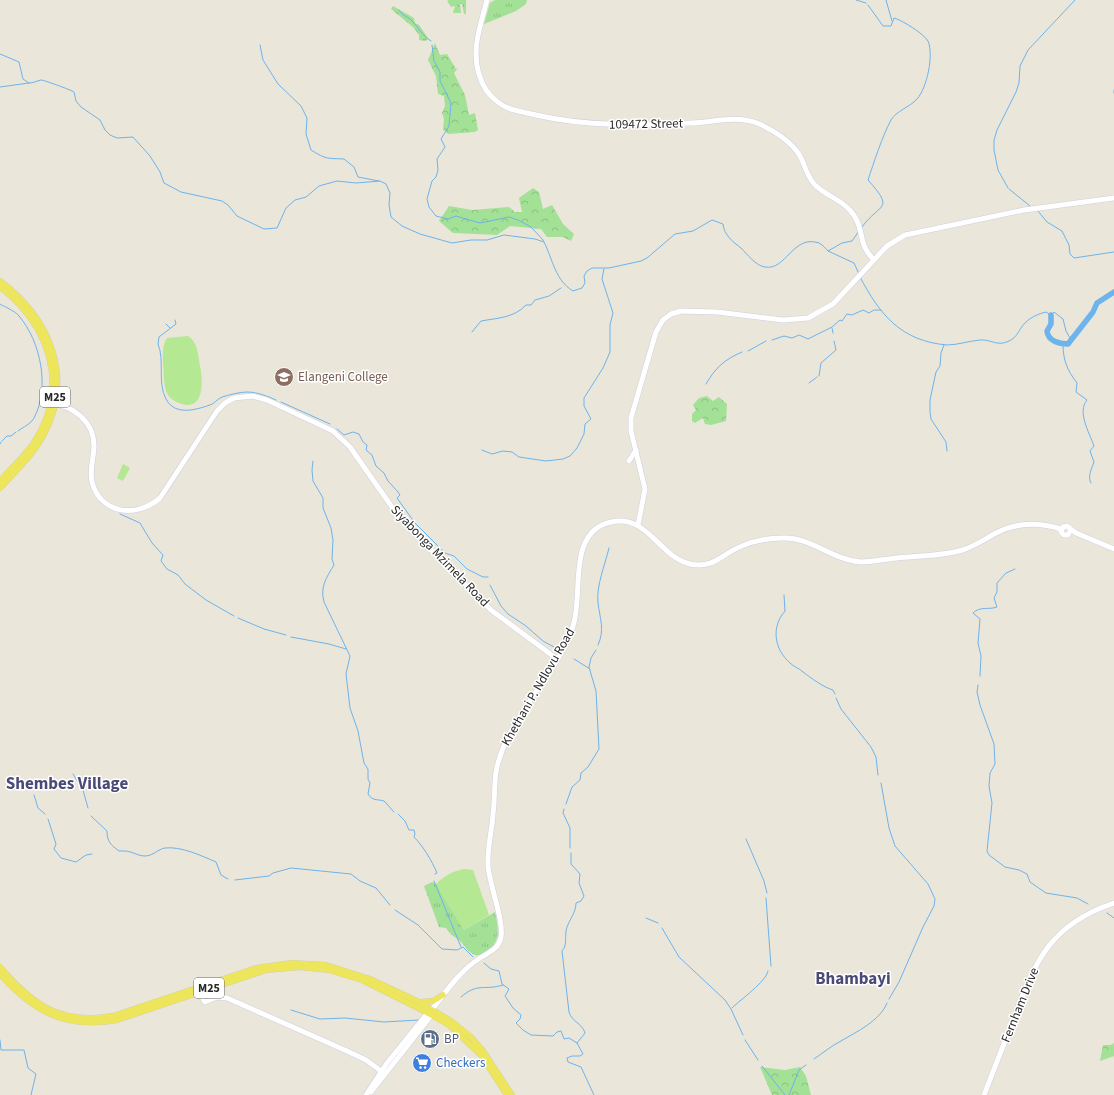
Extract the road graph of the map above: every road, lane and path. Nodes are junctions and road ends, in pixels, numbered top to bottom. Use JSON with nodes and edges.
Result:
{"nodes":[{"id":1,"x":487,"y":0,"type":"edge"},
{"id":2,"x":1114,"y":198,"type":"edge"},
{"id":3,"x":874,"y":260,"type":"junction"},
{"id":4,"x":0,"y":281,"type":"edge"},
{"id":5,"x":0,"y":287,"type":"edge"},
{"id":6,"x":52,"y":403,"type":"junction"},
{"id":7,"x":636,"y":450,"type":"junction"},
{"id":8,"x":629,"y":461,"type":"dead end"},
{"id":9,"x":0,"y":481,"type":"edge"},
{"id":10,"x":0,"y":488,"type":"edge"},
{"id":11,"x":638,"y":525,"type":"junction"},
{"id":12,"x":1061,"y":529,"type":"junction"},
{"id":13,"x":1071,"y":529,"type":"junction"},
{"id":14,"x":1068,"y":535,"type":"junction"},
{"id":15,"x":1111,"y":548,"type":"edge"},
{"id":16,"x":557,"y":659,"type":"junction"},
{"id":17,"x":1114,"y":903,"type":"edge"},
{"id":18,"x":0,"y":967,"type":"edge"},
{"id":19,"x":0,"y":974,"type":"edge"},
{"id":20,"x":10,"y":982,"type":"junction"},
{"id":21,"x":199,"y":992,"type":"junction"},
{"id":22,"x":443,"y":995,"type":"junction"},
{"id":23,"x":417,"y":1002,"type":"junction"},
{"id":24,"x":432,"y":1011,"type":"junction"},
{"id":25,"x":381,"y":1071,"type":"junction"},
{"id":26,"x":367,"y":1095,"type":"edge"},
{"id":27,"x":507,"y":1095,"type":"edge"},
{"id":28,"x":512,"y":1095,"type":"edge"},
{"id":29,"x":984,"y":1095,"type":"edge"}],
"edges":[{"from":1,"to":3,"type":"street","name":"109472 Street"},
{"from":2,"to":3,"type":"street"},
{"from":3,"to":7,"type":"street"},
{"from":4,"to":6,"type":"main road","number":"M25"},
{"from":5,"to":6,"type":"main road","number":"M25"},
{"from":6,"to":9,"type":"main road","number":"M25"},
{"from":6,"to":10,"type":"main road","number":"M25"},
{"from":6,"to":16,"type":"street","name":"Siyabonga Mzimela Road"},
{"from":7,"to":8,"type":"street"},
{"from":7,"to":11,"type":"street"},
{"from":11,"to":12,"type":"street"},
{"from":11,"to":16,"type":"street","name":"Khethani P. Ndlovu Road"},
{"from":12,"to":13,"type":"street"},
{"from":12,"to":14,"type":"street"},
{"from":13,"to":14,"type":"street"},
{"from":13,"to":15,"type":"street"},
{"from":14,"to":15,"type":"street"},
{"from":16,"to":22,"type":"street","name":"Khethani P. Ndlovu Road"},
{"from":17,"to":29,"type":"street","name":"Fernham Drive"},
{"from":18,"to":20,"type":"main road","number":"M25"},
{"from":19,"to":20,"type":"main road","number":"M25"},
{"from":20,"to":21,"type":"main road","number":"M25"},
{"from":20,"to":23,"type":"main road","number":"M25"},
{"from":21,"to":24,"type":"main road","number":"M25"},
{"from":21,"to":25,"type":"street"},
{"from":22,"to":23,"type":"main road"},
{"from":22,"to":24,"type":"street","name":"Khethani P. Ndlovu Road"},
{"from":23,"to":24,"type":"main road","number":"M25"},
{"from":24,"to":25,"type":"street"},
{"from":24,"to":26,"type":"street"},
{"from":24,"to":27,"type":"main road","number":"M25"},
{"from":24,"to":28,"type":"main road","number":"M25"},
{"from":25,"to":26,"type":"street"}]}
